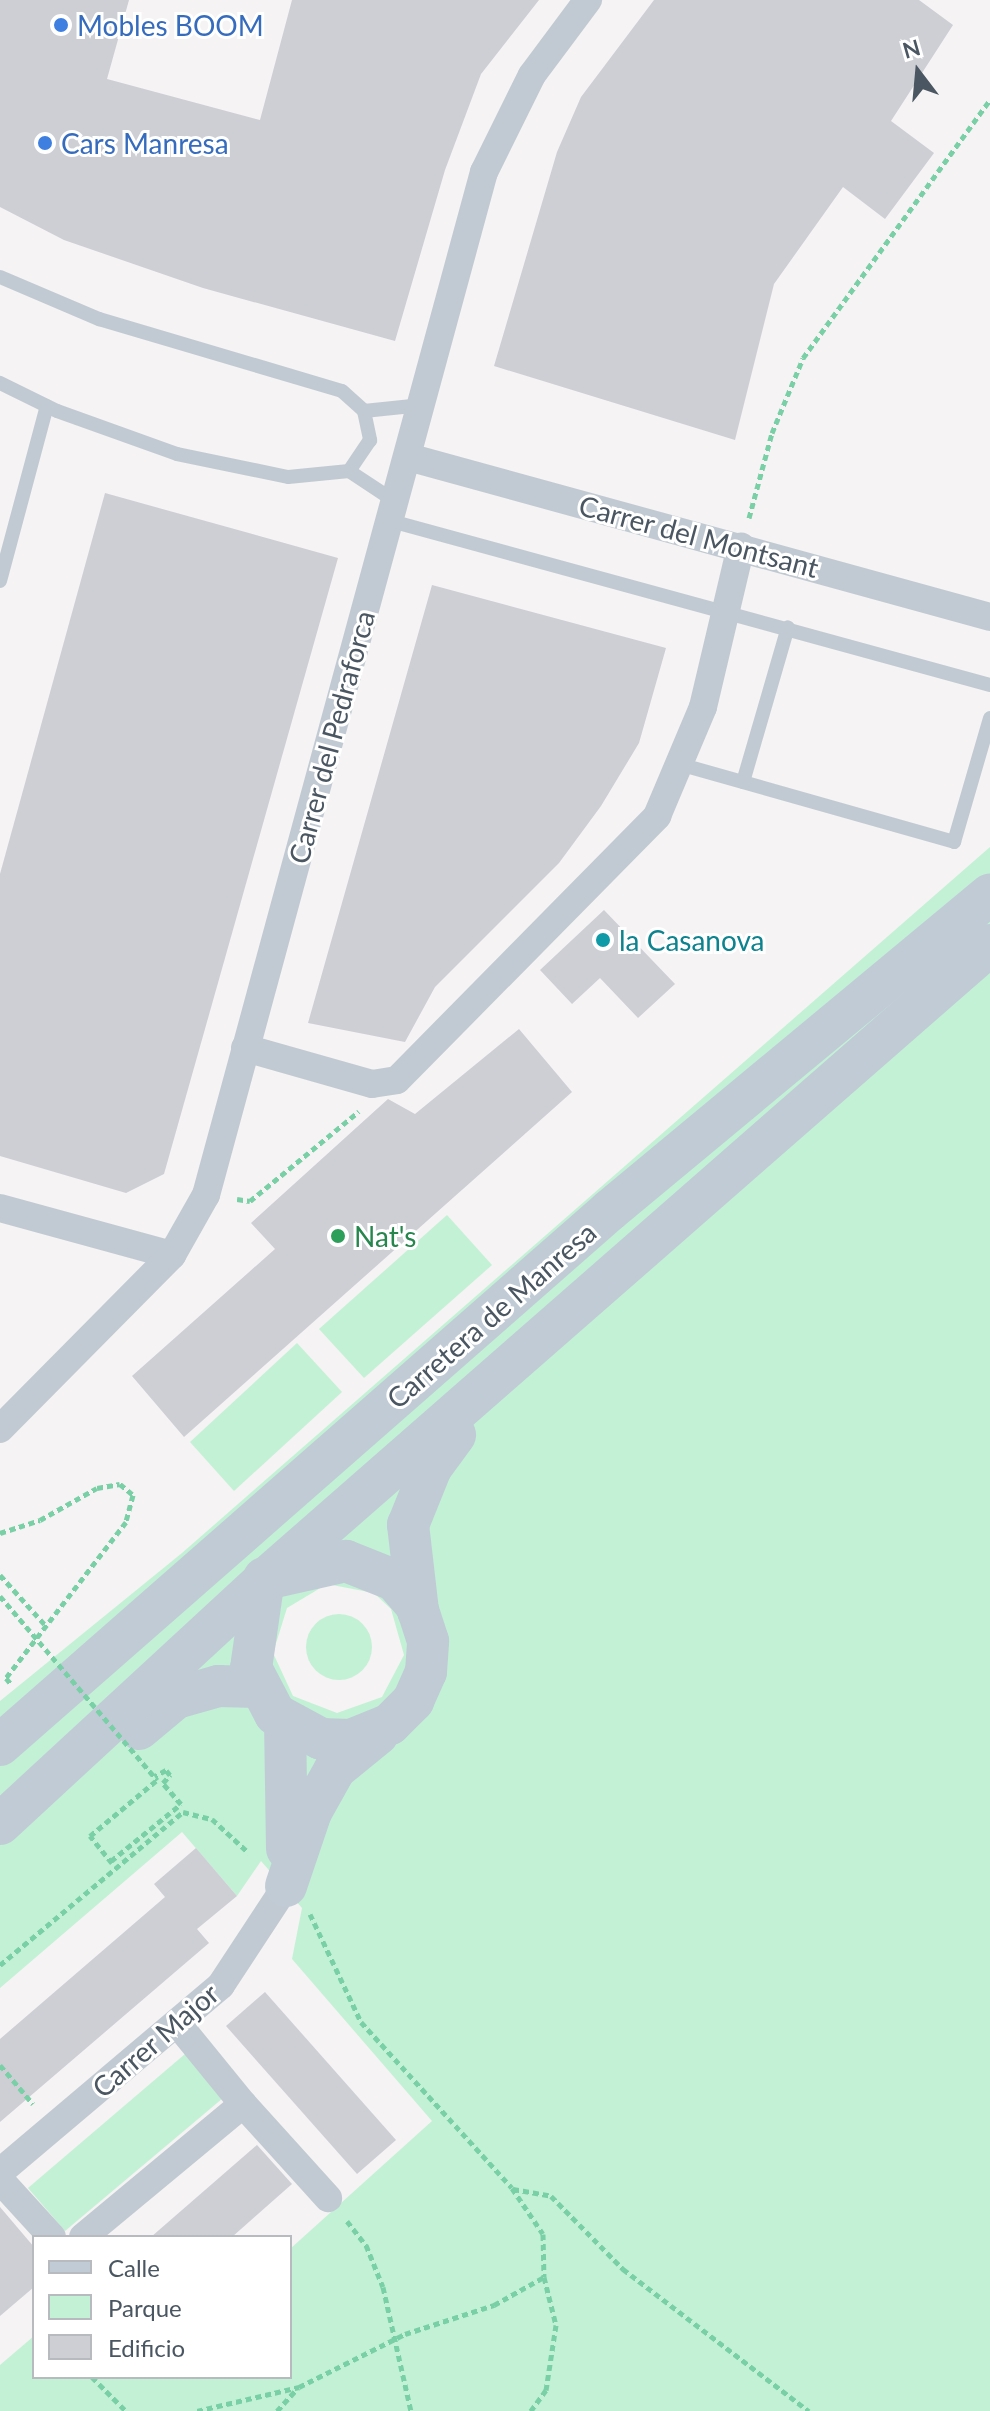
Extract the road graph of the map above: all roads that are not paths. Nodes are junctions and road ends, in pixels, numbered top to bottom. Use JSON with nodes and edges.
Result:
{"nodes":[{"id":1,"x":588,"y":0,"type":"edge"},
{"id":2,"x":0,"y":277,"type":"edge"},
{"id":3,"x":0,"y":383,"type":"edge"},
{"id":4,"x":422,"y":405,"type":"junction"},
{"id":5,"x":47,"y":406,"type":"junction"},
{"id":6,"x":364,"y":411,"type":"junction"},
{"id":7,"x":408,"y":457,"type":"junction"},
{"id":8,"x":349,"y":471,"type":"junction"},
{"id":9,"x":393,"y":511,"type":"junction"},
{"id":10,"x":741,"y":546,"type":"junction"},
{"id":11,"x":0,"y":581,"type":"edge"},
{"id":12,"x":725,"y":609,"type":"junction"},
{"id":13,"x":990,"y":617,"type":"edge"},
{"id":14,"x":788,"y":627,"type":"junction"},
{"id":15,"x":990,"y":685,"type":"edge"},
{"id":16,"x":990,"y":718,"type":"edge"},
{"id":17,"x":679,"y":764,"type":"junction"},
{"id":18,"x":743,"y":782,"type":"junction"},
{"id":19,"x":990,"y":894,"type":"edge"},
{"id":20,"x":990,"y":945,"type":"edge"},
{"id":21,"x":245,"y":1048,"type":"junction"},
{"id":22,"x":0,"y":1208,"type":"edge"},
{"id":23,"x":172,"y":1255,"type":"junction"},
{"id":24,"x":525,"y":1285,"type":"junction"},
{"id":25,"x":492,"y":1386,"type":"junction"},
{"id":26,"x":0,"y":1429,"type":"edge"},
{"id":27,"x":263,"y":1581,"type":"junction"},
{"id":28,"x":174,"y":1593,"type":"junction"},
{"id":29,"x":419,"y":1613,"type":"junction"},
{"id":30,"x":107,"y":1627,"type":"dead end"},
{"id":31,"x":258,"y":1687,"type":"junction"},
{"id":32,"x":285,"y":1721,"type":"junction"},
{"id":33,"x":390,"y":1724,"type":"junction"},
{"id":34,"x":0,"y":1745,"type":"edge"},
{"id":35,"x":0,"y":1763,"type":"edge"},
{"id":36,"x":15,"y":1812,"type":"edge"},
{"id":37,"x":286,"y":1886,"type":"junction"},
{"id":38,"x":177,"y":2023,"type":"junction"},
{"id":39,"x":243,"y":2104,"type":"junction"},
{"id":40,"x":0,"y":2172,"type":"edge"},
{"id":41,"x":0,"y":2180,"type":"edge"},
{"id":42,"x":328,"y":2198,"type":"road end"},
{"id":43,"x":50,"y":2235,"type":"edge"},
{"id":44,"x":85,"y":2235,"type":"edge"}],
"edges":[{"from":1,"to":4,"type":"street","name":"Carrer del Pedraforca"},
{"from":2,"to":6,"type":"lane"},
{"from":3,"to":5,"type":"lane"},
{"from":4,"to":6,"type":"lane"},
{"from":4,"to":7,"type":"street","name":"Carrer del Pedraforca"},
{"from":5,"to":8,"type":"lane"},
{"from":5,"to":11,"type":"lane"},
{"from":6,"to":8,"type":"lane"},
{"from":7,"to":9,"type":"street","name":"Carrer del Pedraforca"},
{"from":7,"to":10,"type":"street","name":"Carrer del Montsant"},
{"from":8,"to":9,"type":"lane"},
{"from":9,"to":12,"type":"lane"},
{"from":9,"to":21,"type":"street","name":"Carrer del Pedraforca"},
{"from":10,"to":12,"type":"street"},
{"from":10,"to":13,"type":"street","name":"Carrer del Montsant"},
{"from":12,"to":14,"type":"lane"},
{"from":12,"to":17,"type":"street"},
{"from":14,"to":15,"type":"lane"},
{"from":14,"to":18,"type":"lane"},
{"from":16,"to":18,"type":"lane"},
{"from":17,"to":18,"type":"lane"},
{"from":17,"to":21,"type":"street"},
{"from":19,"to":24,"type":"main road","name":"Carretera de Manresa"},
{"from":20,"to":25,"type":"main road"},
{"from":21,"to":23,"type":"street","name":"Carrer del Pedraforca"},
{"from":22,"to":23,"type":"street"},
{"from":23,"to":26,"type":"street","name":"Carrer del Pedraforca"},
{"from":24,"to":27,"type":"main road"},
{"from":24,"to":28,"type":"main road","name":"Carretera de Manresa"},
{"from":25,"to":27,"type":"main road"},
{"from":25,"to":29,"type":"main road"},
{"from":27,"to":29,"type":"main road"},
{"from":27,"to":31,"type":"main road"},
{"from":27,"to":35,"type":"main road"},
{"from":27,"to":36,"type":"main road"},
{"from":28,"to":30,"type":"lane"},
{"from":28,"to":34,"type":"main road","name":"Carretera de Manresa"},
{"from":29,"to":33,"type":"main road"},
{"from":31,"to":32,"type":"main road"},
{"from":31,"to":36,"type":"main road"},
{"from":32,"to":33,"type":"main road"},
{"from":32,"to":37,"type":"main road"},
{"from":33,"to":37,"type":"main road"},
{"from":37,"to":38,"type":"street","name":"Carrer Major"},
{"from":38,"to":39,"type":"street"},
{"from":38,"to":40,"type":"street","name":"Carrer Major"},
{"from":39,"to":42,"type":"street"},
{"from":39,"to":44,"type":"street"},
{"from":41,"to":43,"type":"street"}]}
